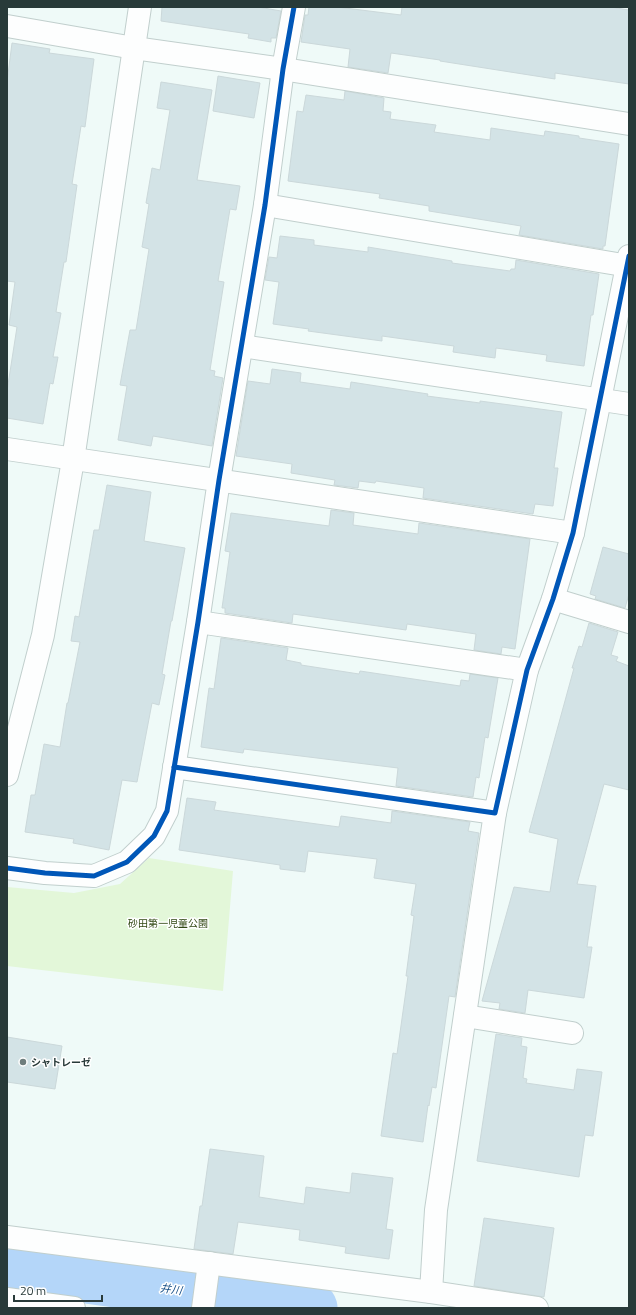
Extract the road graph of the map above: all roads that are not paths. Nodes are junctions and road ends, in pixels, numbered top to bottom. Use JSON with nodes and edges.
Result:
{"nodes":[{"id":1,"x":140,"y":7,"type":"edge"},
{"id":2,"x":294,"y":7,"type":"edge"},
{"id":3,"x":7,"y":26,"type":"edge"},
{"id":4,"x":134,"y":48,"type":"junction"},
{"id":5,"x":283,"y":69,"type":"junction"},
{"id":6,"x":629,"y":124,"type":"edge"},
{"id":7,"x":265,"y":205,"type":"junction"},
{"id":8,"x":628,"y":262,"type":"edge"},
{"id":9,"x":242,"y":346,"type":"junction"},
{"id":10,"x":601,"y":399,"type":"junction"},
{"id":11,"x":629,"y":404,"type":"edge"},
{"id":12,"x":7,"y":449,"type":"edge"},
{"id":13,"x":73,"y":460,"type":"junction"},
{"id":14,"x":219,"y":480,"type":"junction"},
{"id":15,"x":573,"y":533,"type":"junction"},
{"id":16,"x":553,"y":599,"type":"junction"},
{"id":17,"x":198,"y":622,"type":"junction"},
{"id":18,"x":629,"y":622,"type":"edge"},
{"id":19,"x":527,"y":670,"type":"junction"},
{"id":20,"x":174,"y":767,"type":"junction"},
{"id":21,"x":7,"y":775,"type":"edge"},
{"id":22,"x":495,"y":813,"type":"junction"},
{"id":23,"x":7,"y":868,"type":"edge"},
{"id":24,"x":465,"y":1016,"type":"junction"},
{"id":25,"x":572,"y":1033,"type":"dead end"},
{"id":26,"x":7,"y":1237,"type":"edge"},
{"id":27,"x":209,"y":1267,"type":"junction"},
{"id":28,"x":431,"y":1292,"type":"junction"},
{"id":29,"x":7,"y":1299,"type":"edge"},
{"id":30,"x":62,"y":1307,"type":"edge"},
{"id":31,"x":203,"y":1308,"type":"edge"},
{"id":32,"x":537,"y":1308,"type":"edge"}],
"edges":[{"from":1,"to":4,"type":"street"},
{"from":2,"to":5,"type":"street"},
{"from":3,"to":4,"type":"street"},
{"from":4,"to":5,"type":"street"},
{"from":4,"to":13,"type":"street"},
{"from":5,"to":6,"type":"street"},
{"from":5,"to":7,"type":"street"},
{"from":7,"to":8,"type":"street"},
{"from":7,"to":9,"type":"street"},
{"from":8,"to":10,"type":"street"},
{"from":9,"to":10,"type":"street"},
{"from":9,"to":14,"type":"street"},
{"from":10,"to":11,"type":"street"},
{"from":10,"to":15,"type":"street"},
{"from":12,"to":13,"type":"street"},
{"from":13,"to":14,"type":"street"},
{"from":13,"to":21,"type":"street"},
{"from":14,"to":15,"type":"street"},
{"from":14,"to":17,"type":"street"},
{"from":15,"to":16,"type":"street"},
{"from":16,"to":18,"type":"street"},
{"from":16,"to":19,"type":"street"},
{"from":17,"to":19,"type":"street"},
{"from":17,"to":20,"type":"street"},
{"from":19,"to":22,"type":"street"},
{"from":20,"to":22,"type":"street"},
{"from":20,"to":23,"type":"street"},
{"from":22,"to":24,"type":"street"},
{"from":24,"to":25,"type":"street"},
{"from":24,"to":28,"type":"street"},
{"from":26,"to":27,"type":"street"},
{"from":27,"to":28,"type":"street"},
{"from":27,"to":31,"type":"street"},
{"from":28,"to":32,"type":"street"},
{"from":29,"to":30,"type":"street"}]}
